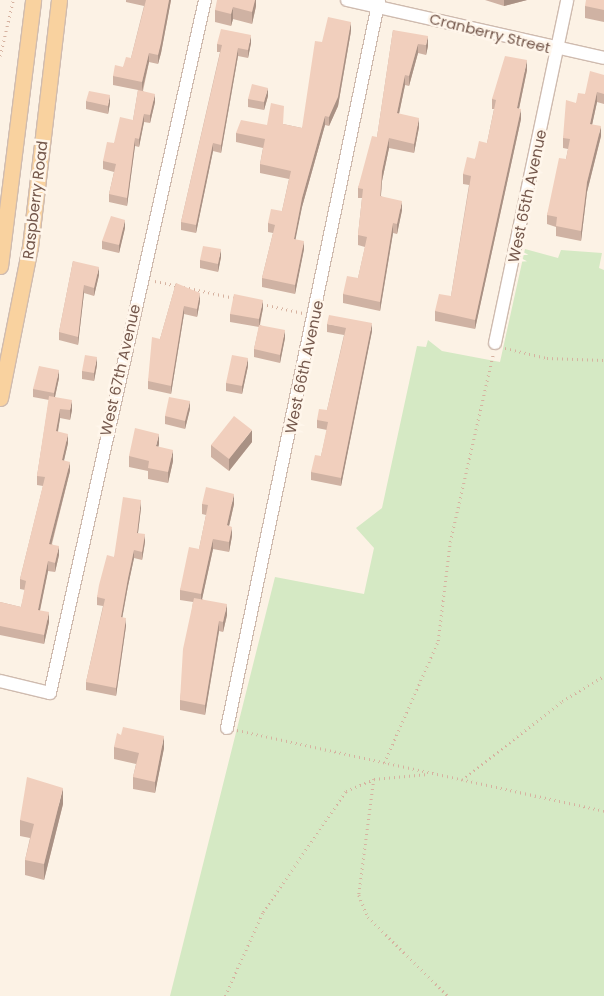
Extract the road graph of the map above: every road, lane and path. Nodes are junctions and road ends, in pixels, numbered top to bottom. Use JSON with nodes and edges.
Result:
{"nodes":[{"id":1,"x":13,"y":0,"type":"edge"},
{"id":2,"x":33,"y":0,"type":"edge"},
{"id":3,"x":59,"y":0,"type":"edge"},
{"id":4,"x":205,"y":0,"type":"edge"},
{"id":5,"x":347,"y":0,"type":"edge"},
{"id":6,"x":567,"y":0,"type":"edge"},
{"id":7,"x":379,"y":3,"type":"edge"},
{"id":8,"x":558,"y":50,"type":"junction"},
{"id":9,"x":0,"y":56,"type":"edge"},
{"id":10,"x":604,"y":58,"type":"edge"},
{"id":11,"x":0,"y":266,"type":"edge"},
{"id":12,"x":141,"y":278,"type":"junction"},
{"id":13,"x":237,"y":298,"type":"edge"},
{"id":14,"x":256,"y":303,"type":"edge"},
{"id":15,"x":314,"y":315,"type":"junction"},
{"id":16,"x":496,"y":343,"type":"junction"},
{"id":17,"x":604,"y":360,"type":"edge"},
{"id":18,"x":0,"y":398,"type":"edge"},
{"id":19,"x":604,"y":676,"type":"edge"},
{"id":20,"x":1,"y":681,"type":"edge"},
{"id":21,"x":227,"y":728,"type":"joint"},
{"id":22,"x":384,"y":763,"type":"junction"},
{"id":23,"x":432,"y":773,"type":"junction"},
{"id":24,"x":374,"y":779,"type":"junction"},
{"id":25,"x":462,"y":780,"type":"junction"},
{"id":26,"x":604,"y":812,"type":"edge"},
{"id":27,"x":226,"y":996,"type":"edge"},
{"id":28,"x":448,"y":996,"type":"edge"}],
"edges":[{"from":1,"to":9,"type":"path"},
{"from":2,"to":11,"type":"main road","name":"Raspberry Road"},
{"from":3,"to":18,"type":"main road","name":"Raspberry Road"},
{"from":4,"to":12,"type":"street","name":"West 67th Avenue"},
{"from":5,"to":7,"type":"street","name":"Cranberry Street"},
{"from":6,"to":8,"type":"street","name":"West 65th Avenue"},
{"from":7,"to":8,"type":"street","name":"Cranberry Street"},
{"from":7,"to":15,"type":"street","name":"West 66th Avenue"},
{"from":8,"to":10,"type":"street","name":"Cranberry Street"},
{"from":8,"to":16,"type":"street","name":"West 65th Avenue"},
{"from":12,"to":13,"type":"path"},
{"from":12,"to":20,"type":"street","name":"West 67th Avenue"},
{"from":14,"to":15,"type":"path"},
{"from":15,"to":21,"type":"street","name":"West 66th Avenue"},
{"from":16,"to":17,"type":"path"},
{"from":16,"to":22,"type":"path"},
{"from":19,"to":25,"type":"path"},
{"from":21,"to":22,"type":"path"},
{"from":22,"to":23,"type":"path"},
{"from":23,"to":24,"type":"path"},
{"from":23,"to":25,"type":"path"},
{"from":24,"to":27,"type":"path"},
{"from":24,"to":28,"type":"path"},
{"from":25,"to":26,"type":"path"}]}
